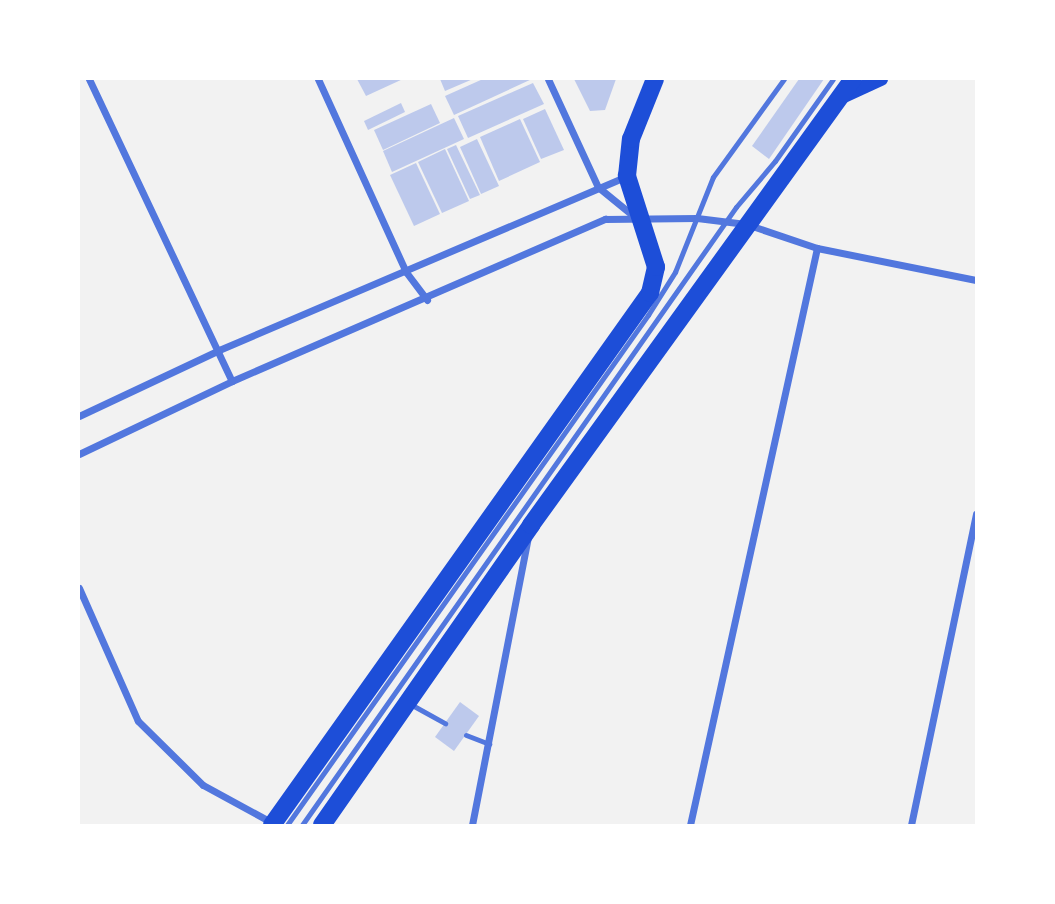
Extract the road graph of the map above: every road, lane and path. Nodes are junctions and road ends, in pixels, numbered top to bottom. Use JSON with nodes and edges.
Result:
{"nodes":[{"id":1,"x":89,"y":79,"type":"edge"},
{"id":2,"x":318,"y":79,"type":"edge"},
{"id":3,"x":548,"y":79,"type":"edge"},
{"id":4,"x":655,"y":79,"type":"edge"},
{"id":5,"x":784,"y":79,"type":"edge"},
{"id":6,"x":833,"y":79,"type":"edge"},
{"id":7,"x":853,"y":79,"type":"edge"},
{"id":8,"x":881,"y":79,"type":"edge"},
{"id":9,"x":842,"y":97,"type":"junction"},
{"id":10,"x":627,"y":176,"type":"junction"},
{"id":11,"x":598,"y":187,"type":"junction"},
{"id":12,"x":697,"y":218,"type":"junction"},
{"id":13,"x":639,"y":221,"type":"junction"},
{"id":14,"x":726,"y":221,"type":"junction"},
{"id":15,"x":746,"y":224,"type":"junction"},
{"id":16,"x":817,"y":248,"type":"junction"},
{"id":17,"x":406,"y":272,"type":"junction"},
{"id":18,"x":976,"y":280,"type":"edge"},
{"id":19,"x":427,"y":300,"type":"junction"},
{"id":20,"x":219,"y":350,"type":"junction"},
{"id":21,"x":232,"y":381,"type":"junction"},
{"id":22,"x":79,"y":416,"type":"edge"},
{"id":23,"x":79,"y":454,"type":"edge"},
{"id":24,"x":976,"y":514,"type":"edge"},
{"id":25,"x":531,"y":525,"type":"junction"},
{"id":26,"x":79,"y":588,"type":"edge"},
{"id":27,"x":409,"y":704,"type":"junction"},
{"id":28,"x":445,"y":723,"type":"dead end"},
{"id":29,"x":466,"y":735,"type":"dead end"},
{"id":30,"x":489,"y":744,"type":"junction"},
{"id":31,"x":278,"y":825,"type":"edge"},
{"id":32,"x":302,"y":825,"type":"edge"},
{"id":33,"x":322,"y":825,"type":"edge"},
{"id":34,"x":472,"y":825,"type":"edge"},
{"id":35,"x":690,"y":825,"type":"edge"},
{"id":36,"x":911,"y":825,"type":"edge"}],
"edges":[{"from":1,"to":20,"type":"street"},
{"from":2,"to":17,"type":"street"},
{"from":3,"to":11,"type":"street"},
{"from":4,"to":10,"type":"main road"},
{"from":5,"to":12,"type":"lane"},
{"from":6,"to":14,"type":"lane"},
{"from":7,"to":9,"type":"main road"},
{"from":8,"to":9,"type":"main road"},
{"from":9,"to":15,"type":"main road"},
{"from":10,"to":11,"type":"street"},
{"from":10,"to":13,"type":"main road"},
{"from":11,"to":13,"type":"street"},
{"from":11,"to":17,"type":"street"},
{"from":12,"to":13,"type":"street"},
{"from":12,"to":14,"type":"street"},
{"from":12,"to":31,"type":"lane"},
{"from":13,"to":19,"type":"street"},
{"from":13,"to":31,"type":"main road"},
{"from":14,"to":15,"type":"street"},
{"from":14,"to":32,"type":"lane"},
{"from":15,"to":16,"type":"street"},
{"from":15,"to":25,"type":"main road"},
{"from":16,"to":18,"type":"street"},
{"from":16,"to":35,"type":"street"},
{"from":17,"to":19,"type":"street"},
{"from":17,"to":20,"type":"street"},
{"from":19,"to":21,"type":"street"},
{"from":20,"to":21,"type":"street"},
{"from":20,"to":22,"type":"street"},
{"from":21,"to":23,"type":"street"},
{"from":24,"to":36,"type":"street"},
{"from":25,"to":27,"type":"main road"},
{"from":25,"to":30,"type":"street"},
{"from":26,"to":31,"type":"street"},
{"from":27,"to":28,"type":"lane"},
{"from":27,"to":33,"type":"main road"},
{"from":29,"to":30,"type":"lane"},
{"from":30,"to":34,"type":"street"}]}
